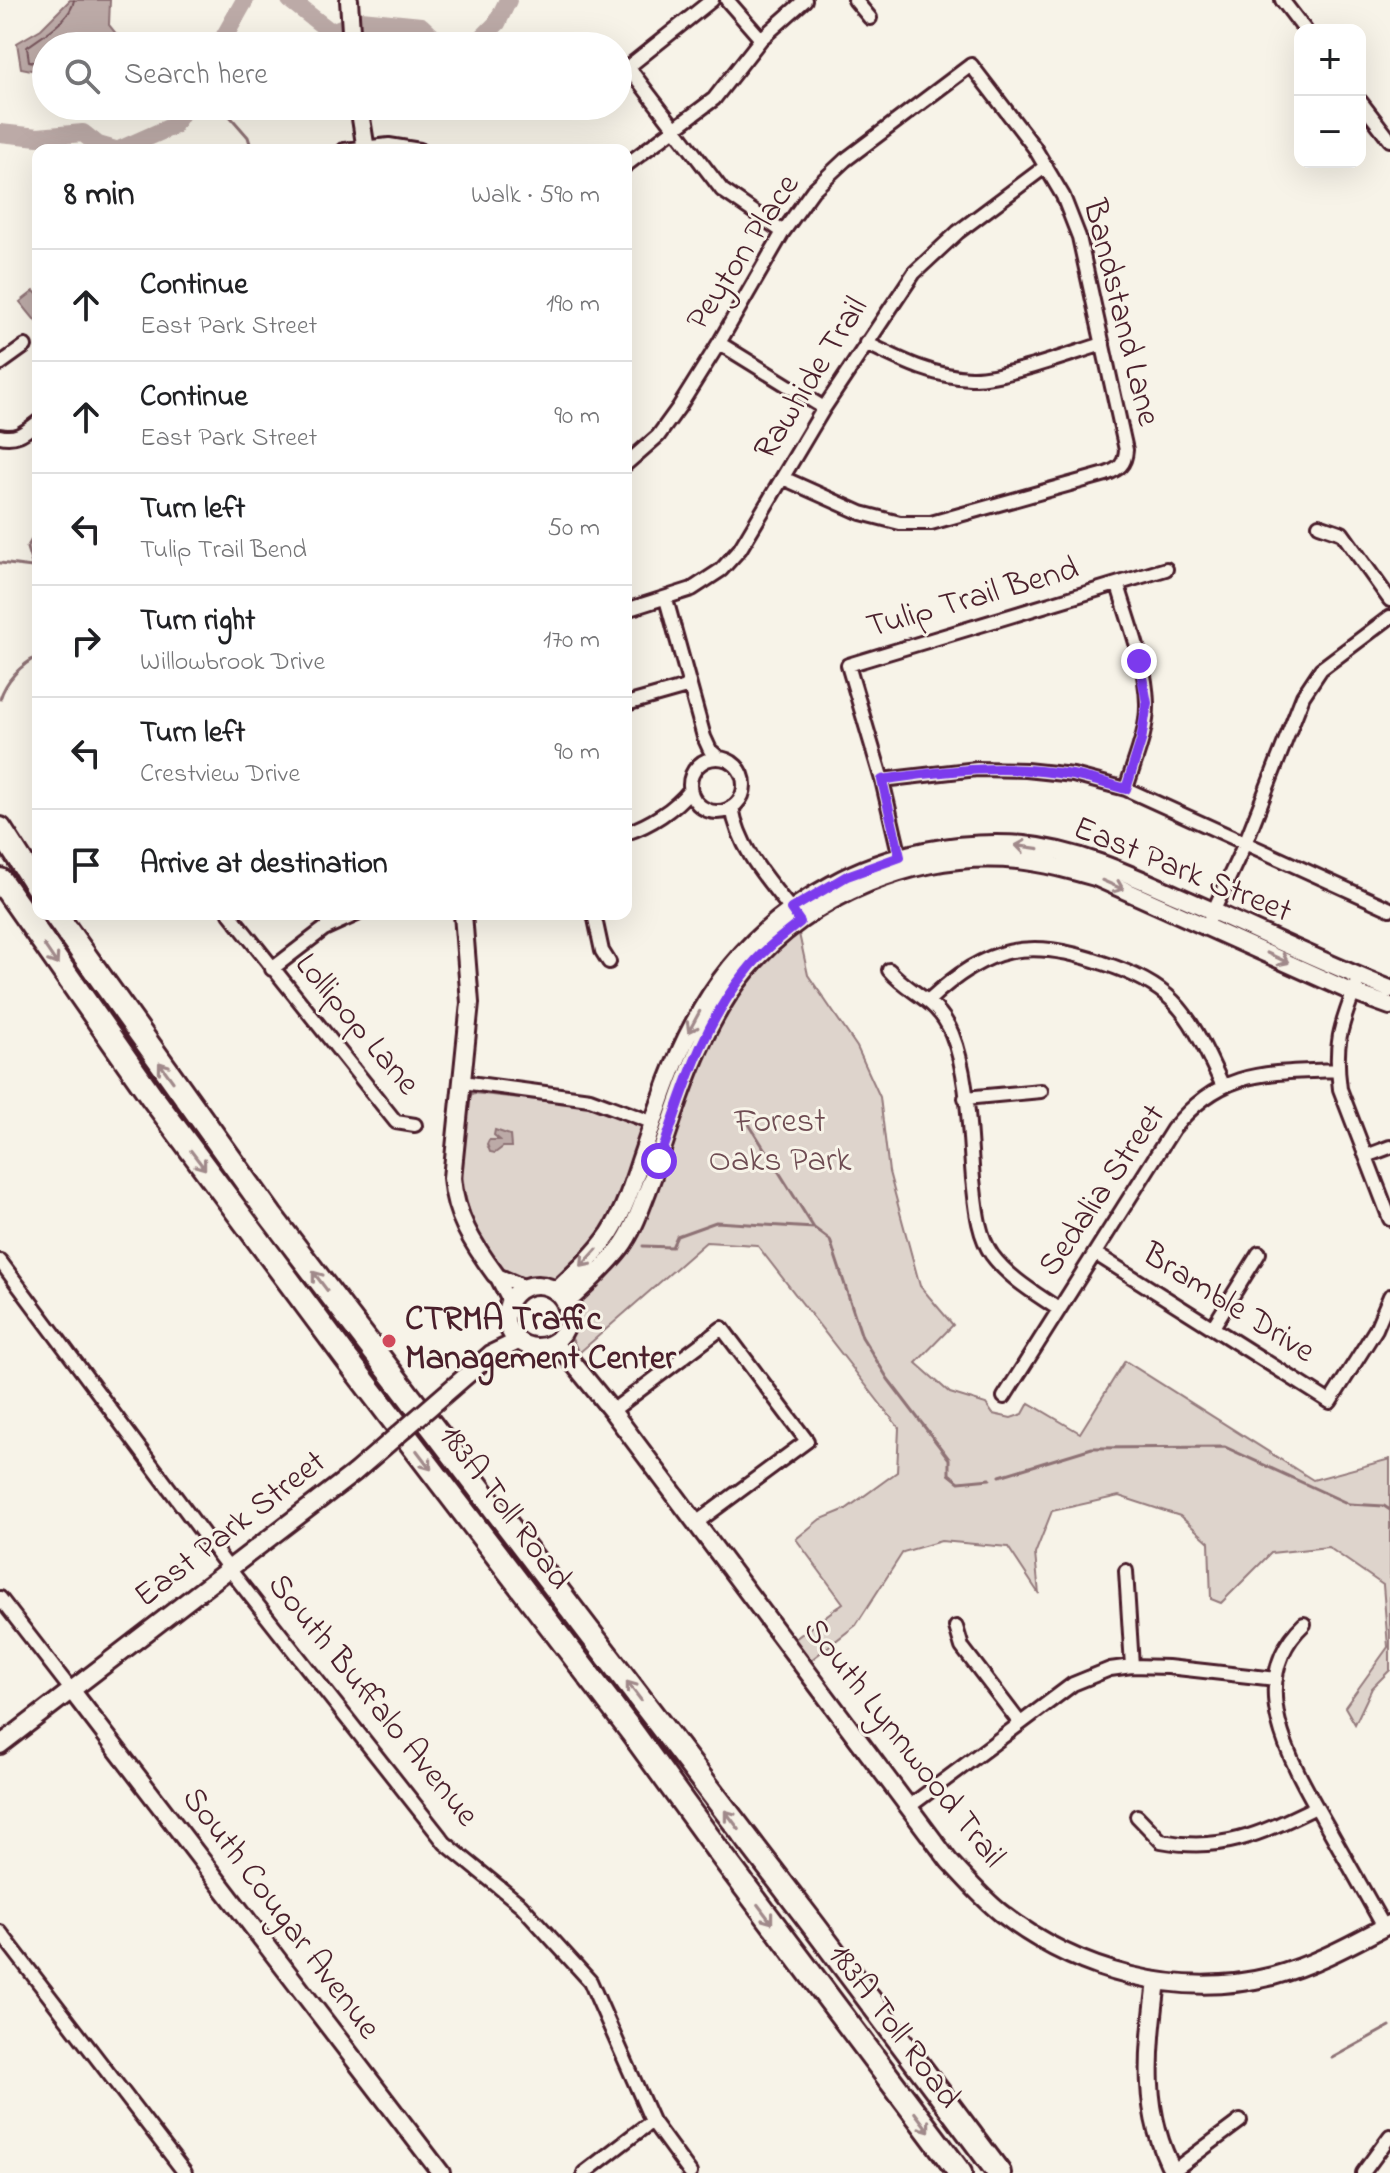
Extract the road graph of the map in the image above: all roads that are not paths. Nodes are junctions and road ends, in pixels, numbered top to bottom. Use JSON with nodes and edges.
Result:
{"nodes":[{"id":1,"x":712,"y":0,"type":"edge"},
{"id":2,"x":727,"y":0,"type":"edge"},
{"id":3,"x":805,"y":0,"type":"edge"},
{"id":4,"x":855,"y":0,"type":"edge"},
{"id":5,"x":1282,"y":0,"type":"edge"},
{"id":6,"x":348,"y":3,"type":"edge"},
{"id":7,"x":870,"y":18,"type":"dead end"},
{"id":8,"x":1300,"y":24,"type":"edge"},
{"id":9,"x":351,"y":32,"type":"edge"},
{"id":10,"x":761,"y":39,"type":"junction"},
{"id":11,"x":632,"y":61,"type":"edge"},
{"id":12,"x":971,"y":65,"type":"joint"},
{"id":13,"x":632,"y":79,"type":"edge"},
{"id":14,"x":1366,"y":109,"type":"edge"},
{"id":15,"x":361,"y":120,"type":"edge"},
{"id":16,"x":674,"y":128,"type":"junction"},
{"id":17,"x":1390,"y":140,"type":"edge"},
{"id":18,"x":365,"y":144,"type":"edge"},
{"id":19,"x":632,"y":160,"type":"edge"},
{"id":20,"x":1046,"y":166,"type":"junction"},
{"id":21,"x":783,"y":232,"type":"junction"},
{"id":22,"x":719,"y":343,"type":"junction"},
{"id":23,"x":866,"y":343,"type":"junction"},
{"id":24,"x":1103,"y":344,"type":"junction"},
{"id":25,"x":25,"y":346,"type":"dead end"},
{"id":26,"x":0,"y":364,"type":"edge"},
{"id":27,"x":824,"y":408,"type":"junction"},
{"id":28,"x":32,"y":427,"type":"edge"},
{"id":29,"x":0,"y":436,"type":"edge"},
{"id":30,"x":632,"y":459,"type":"edge"},
{"id":31,"x":783,"y":478,"type":"junction"},
{"id":32,"x":1319,"y":525,"type":"dead end"},
{"id":33,"x":1166,"y":569,"type":"dead end"},
{"id":34,"x":1118,"y":585,"type":"junction"},
{"id":35,"x":666,"y":599,"type":"junction"},
{"id":36,"x":1390,"y":600,"type":"edge"},
{"id":37,"x":632,"y":608,"type":"edge"},
{"id":38,"x":1390,"y":617,"type":"edge"},
{"id":39,"x":690,"y":686,"type":"junction"},
{"id":40,"x":632,"y":702,"type":"edge"},
{"id":41,"x":704,"y":737,"type":"junction"},
{"id":42,"x":719,"y":758,"type":"junction"},
{"id":43,"x":697,"y":767,"type":"junction"},
{"id":44,"x":882,"y":780,"type":"junction"},
{"id":45,"x":1126,"y":789,"type":"junction"},
{"id":46,"x":690,"y":790,"type":"junction"},
{"id":47,"x":697,"y":804,"type":"junction"},
{"id":48,"x":732,"y":807,"type":"junction"},
{"id":49,"x":672,"y":808,"type":"junction"},
{"id":50,"x":719,"y":812,"type":"junction"},
{"id":51,"x":736,"y":828,"type":"junction"},
{"id":52,"x":0,"y":829,"type":"edge"},
{"id":53,"x":632,"y":831,"type":"edge"},
{"id":54,"x":1246,"y":841,"type":"junction"},
{"id":55,"x":900,"y":857,"type":"junction"},
{"id":56,"x":32,"y":879,"type":"edge"},
{"id":57,"x":0,"y":880,"type":"edge"},
{"id":58,"x":1390,"y":909,"type":"edge"},
{"id":59,"x":795,"y":916,"type":"junction"},
{"id":60,"x":1210,"y":918,"type":"junction"},
{"id":61,"x":59,"y":920,"type":"edge"},
{"id":62,"x":235,"y":920,"type":"edge"},
{"id":63,"x":344,"y":920,"type":"edge"},
{"id":64,"x":463,"y":920,"type":"edge"},
{"id":65,"x":595,"y":920,"type":"edge"},
{"id":66,"x":609,"y":962,"type":"dead end"},
{"id":67,"x":272,"y":969,"type":"junction"},
{"id":68,"x":889,"y":970,"type":"dead end"},
{"id":69,"x":1357,"y":985,"type":"junction"},
{"id":70,"x":1390,"y":989,"type":"edge"},
{"id":71,"x":929,"y":1000,"type":"junction"},
{"id":72,"x":1390,"y":1006,"type":"edge"},
{"id":73,"x":1337,"y":1070,"type":"junction"},
{"id":74,"x":462,"y":1082,"type":"junction"},
{"id":75,"x":1223,"y":1086,"type":"junction"},
{"id":76,"x":1041,"y":1091,"type":"dead end"},
{"id":77,"x":965,"y":1098,"type":"junction"},
{"id":78,"x":654,"y":1123,"type":"junction"},
{"id":79,"x":415,"y":1125,"type":"dead end"},
{"id":80,"x":1390,"y":1147,"type":"edge"},
{"id":81,"x":1366,"y":1156,"type":"junction"},
{"id":82,"x":1390,"y":1219,"type":"edge"},
{"id":83,"x":1259,"y":1253,"type":"dead end"},
{"id":84,"x":1096,"y":1254,"type":"junction"},
{"id":85,"x":0,"y":1261,"type":"edge"},
{"id":86,"x":495,"y":1274,"type":"junction"},
{"id":87,"x":525,"y":1287,"type":"junction"},
{"id":88,"x":1390,"y":1296,"type":"edge"},
{"id":89,"x":561,"y":1297,"type":"junction"},
{"id":90,"x":509,"y":1301,"type":"junction"},
{"id":91,"x":1058,"y":1309,"type":"junction"},
{"id":92,"x":507,"y":1326,"type":"junction"},
{"id":93,"x":1213,"y":1327,"type":"junction"},
{"id":94,"x":556,"y":1340,"type":"junction"},
{"id":95,"x":518,"y":1341,"type":"junction"},
{"id":96,"x":487,"y":1358,"type":"junction"},
{"id":97,"x":1004,"y":1397,"type":"dead end"},
{"id":98,"x":612,"y":1411,"type":"junction"},
{"id":99,"x":696,"y":1523,"type":"junction"},
{"id":100,"x":230,"y":1570,"type":"junction"},
{"id":101,"x":1126,"y":1571,"type":"dead end"},
{"id":102,"x":0,"y":1598,"type":"edge"},
{"id":103,"x":1304,"y":1624,"type":"dead end"},
{"id":104,"x":956,"y":1627,"type":"dead end"},
{"id":105,"x":1132,"y":1666,"type":"junction"},
{"id":106,"x":1276,"y":1679,"type":"junction"},
{"id":107,"x":72,"y":1691,"type":"junction"},
{"id":108,"x":1020,"y":1723,"type":"junction"},
{"id":109,"x":0,"y":1745,"type":"edge"},
{"id":110,"x":910,"y":1806,"type":"junction"},
{"id":111,"x":1316,"y":1807,"type":"junction"},
{"id":112,"x":1137,"y":1816,"type":"dead end"},
{"id":113,"x":1387,"y":1926,"type":"edge"},
{"id":114,"x":0,"y":1932,"type":"edge"},
{"id":115,"x":1157,"y":1981,"type":"junction"},
{"id":116,"x":652,"y":2121,"type":"junction"},
{"id":117,"x":1240,"y":2121,"type":"dead end"},
{"id":118,"x":1390,"y":2136,"type":"edge"},
{"id":119,"x":1173,"y":2172,"type":"edge"},
{"id":120,"x":185,"y":2173,"type":"edge"},
{"id":121,"x":441,"y":2173,"type":"edge"},
{"id":122,"x":584,"y":2173,"type":"edge"},
{"id":123,"x":690,"y":2173,"type":"edge"},
{"id":124,"x":960,"y":2173,"type":"edge"},
{"id":125,"x":999,"y":2173,"type":"edge"},
{"id":126,"x":1363,"y":2173,"type":"edge"}],
"edges":[{"from":1,"to":11,"type":"street"},
{"from":2,"to":10,"type":"street"},
{"from":3,"to":10,"type":"street"},
{"from":4,"to":7,"type":"street"},
{"from":5,"to":8,"type":"street"},
{"from":6,"to":9,"type":"street"},
{"from":10,"to":16,"type":"street"},
{"from":12,"to":20,"type":"street","name":"Bandstand Lane"},
{"from":12,"to":21,"type":"street","name":"Peyton Place"},
{"from":13,"to":16,"type":"street"},
{"from":14,"to":17,"type":"street"},
{"from":15,"to":18,"type":"street"},
{"from":16,"to":19,"type":"street"},
{"from":16,"to":21,"type":"street"},
{"from":20,"to":23,"type":"street","name":"Rawhide Trail"},
{"from":20,"to":24,"type":"street","name":"Bandstand Lane"},
{"from":21,"to":22,"type":"street","name":"Peyton Place"},
{"from":22,"to":27,"type":"street"},
{"from":22,"to":30,"type":"street","name":"Peyton Place"},
{"from":23,"to":24,"type":"street"},
{"from":23,"to":27,"type":"street","name":"Rawhide Trail"},
{"from":24,"to":31,"type":"street","name":"Bandstand Lane"},
{"from":25,"to":26,"type":"street"},
{"from":27,"to":31,"type":"street","name":"Rawhide Trail"},
{"from":28,"to":29,"type":"street"},
{"from":31,"to":35,"type":"street","name":"Rawhide Trail"},
{"from":32,"to":36,"type":"street"},
{"from":33,"to":34,"type":"street","name":"Tulip Trail Bend"},
{"from":34,"to":44,"type":"street","name":"Tulip Trail Bend"},
{"from":34,"to":45,"type":"street"},
{"from":35,"to":37,"type":"street","name":"Rawhide Trail"},
{"from":35,"to":39,"type":"street"},
{"from":38,"to":54,"type":"street"},
{"from":39,"to":40,"type":"street"},
{"from":39,"to":41,"type":"street"},
{"from":41,"to":42,"type":"street"},
{"from":41,"to":43,"type":"street"},
{"from":42,"to":43,"type":"street"},
{"from":42,"to":48,"type":"street"},
{"from":43,"to":46,"type":"street"},
{"from":44,"to":45,"type":"street"},
{"from":44,"to":55,"type":"street","name":"Tulip Trail Bend"},
{"from":45,"to":54,"type":"street"},
{"from":46,"to":47,"type":"street"},
{"from":46,"to":49,"type":"street"},
{"from":47,"to":49,"type":"street"},
{"from":47,"to":50,"type":"street"},
{"from":48,"to":50,"type":"street"},
{"from":48,"to":51,"type":"street"},
{"from":49,"to":53,"type":"street"},
{"from":50,"to":51,"type":"street"},
{"from":51,"to":59,"type":"street"},
{"from":52,"to":56,"type":"highway"},
{"from":54,"to":58,"type":"street"},
{"from":54,"to":60,"type":"street"},
{"from":55,"to":59,"type":"street","name":"East Park Street"},
{"from":60,"to":55,"type":"street","name":"East Park Street","one_way":true},
{"from":57,"to":124,"type":"highway","name":"183A Toll Road","one_way":true},
{"from":59,"to":60,"type":"street","name":"East Park Street","one_way":true},
{"from":59,"to":78,"type":"street","name":"East Park Street","one_way":true},
{"from":59,"to":89,"type":"street","name":"East Park Street"},
{"from":60,"to":69,"type":"street","name":"East Park Street"},
{"from":125,"to":61,"type":"highway","name":"183A Toll Road","one_way":true},
{"from":62,"to":67,"type":"street","name":"Lollipop Lane"},
{"from":63,"to":67,"type":"street"},
{"from":64,"to":74,"type":"street"},
{"from":65,"to":66,"type":"street"},
{"from":67,"to":79,"type":"street","name":"Lollipop Lane"},
{"from":68,"to":71,"type":"street"},
{"from":69,"to":70,"type":"street","name":"East Park Street"},
{"from":69,"to":72,"type":"street","name":"East Park Street"},
{"from":69,"to":73,"type":"street"},
{"from":71,"to":75,"type":"street"},
{"from":71,"to":77,"type":"street"},
{"from":73,"to":75,"type":"street","name":"Sedalia Street"},
{"from":73,"to":81,"type":"street"},
{"from":74,"to":78,"type":"street"},
{"from":74,"to":86,"type":"street"},
{"from":75,"to":84,"type":"street","name":"Sedalia Street"},
{"from":76,"to":77,"type":"street"},
{"from":77,"to":91,"type":"street"},
{"from":78,"to":89,"type":"street","name":"East Park Street","one_way":true},
{"from":80,"to":81,"type":"street"},
{"from":81,"to":82,"type":"street"},
{"from":83,"to":93,"type":"street"},
{"from":84,"to":91,"type":"street","name":"Sedalia Street"},
{"from":84,"to":93,"type":"street","name":"Bramble Drive"},
{"from":85,"to":100,"type":"street","name":"South Buffalo Avenue"},
{"from":86,"to":87,"type":"street"},
{"from":86,"to":90,"type":"street"},
{"from":87,"to":89,"type":"street"},
{"from":87,"to":90,"type":"street"},
{"from":88,"to":93,"type":"street","name":"Bramble Drive"},
{"from":89,"to":94,"type":"street"},
{"from":90,"to":92,"type":"street"},
{"from":91,"to":97,"type":"street","name":"Sedalia Street"},
{"from":92,"to":95,"type":"street"},
{"from":92,"to":96,"type":"street","name":"East Park Street"},
{"from":94,"to":95,"type":"street"},
{"from":94,"to":98,"type":"street","name":"South Lynnwood Trail"},
{"from":95,"to":96,"type":"street","name":"East Park Street"},
{"from":96,"to":100,"type":"street","name":"East Park Street","bridge":true},
{"from":98,"to":99,"type":"street","name":"South Lynnwood Trail"},
{"from":98,"to":99,"type":"street"},
{"from":99,"to":110,"type":"street","name":"South Lynnwood Trail"},
{"from":100,"to":107,"type":"street","name":"East Park Street"},
{"from":100,"to":116,"type":"street","name":"South Buffalo Avenue"},
{"from":101,"to":105,"type":"street"},
{"from":102,"to":107,"type":"street"},
{"from":103,"to":106,"type":"street"},
{"from":104,"to":108,"type":"street"},
{"from":105,"to":106,"type":"street"},
{"from":105,"to":108,"type":"street"},
{"from":106,"to":111,"type":"street"},
{"from":107,"to":109,"type":"street","name":"East Park Street"},
{"from":107,"to":121,"type":"street","name":"South Cougar Avenue"},
{"from":108,"to":110,"type":"street"},
{"from":110,"to":115,"type":"street","name":"South Lynnwood Trail"},
{"from":111,"to":112,"type":"street"},
{"from":111,"to":113,"type":"street"},
{"from":113,"to":115,"type":"street","name":"South Lynnwood Trail"},
{"from":114,"to":120,"type":"street"},
{"from":115,"to":119,"type":"street"},
{"from":116,"to":122,"type":"street"},
{"from":116,"to":123,"type":"street","name":"South Buffalo Avenue"},
{"from":117,"to":119,"type":"street"},
{"from":118,"to":126,"type":"street"}]}
